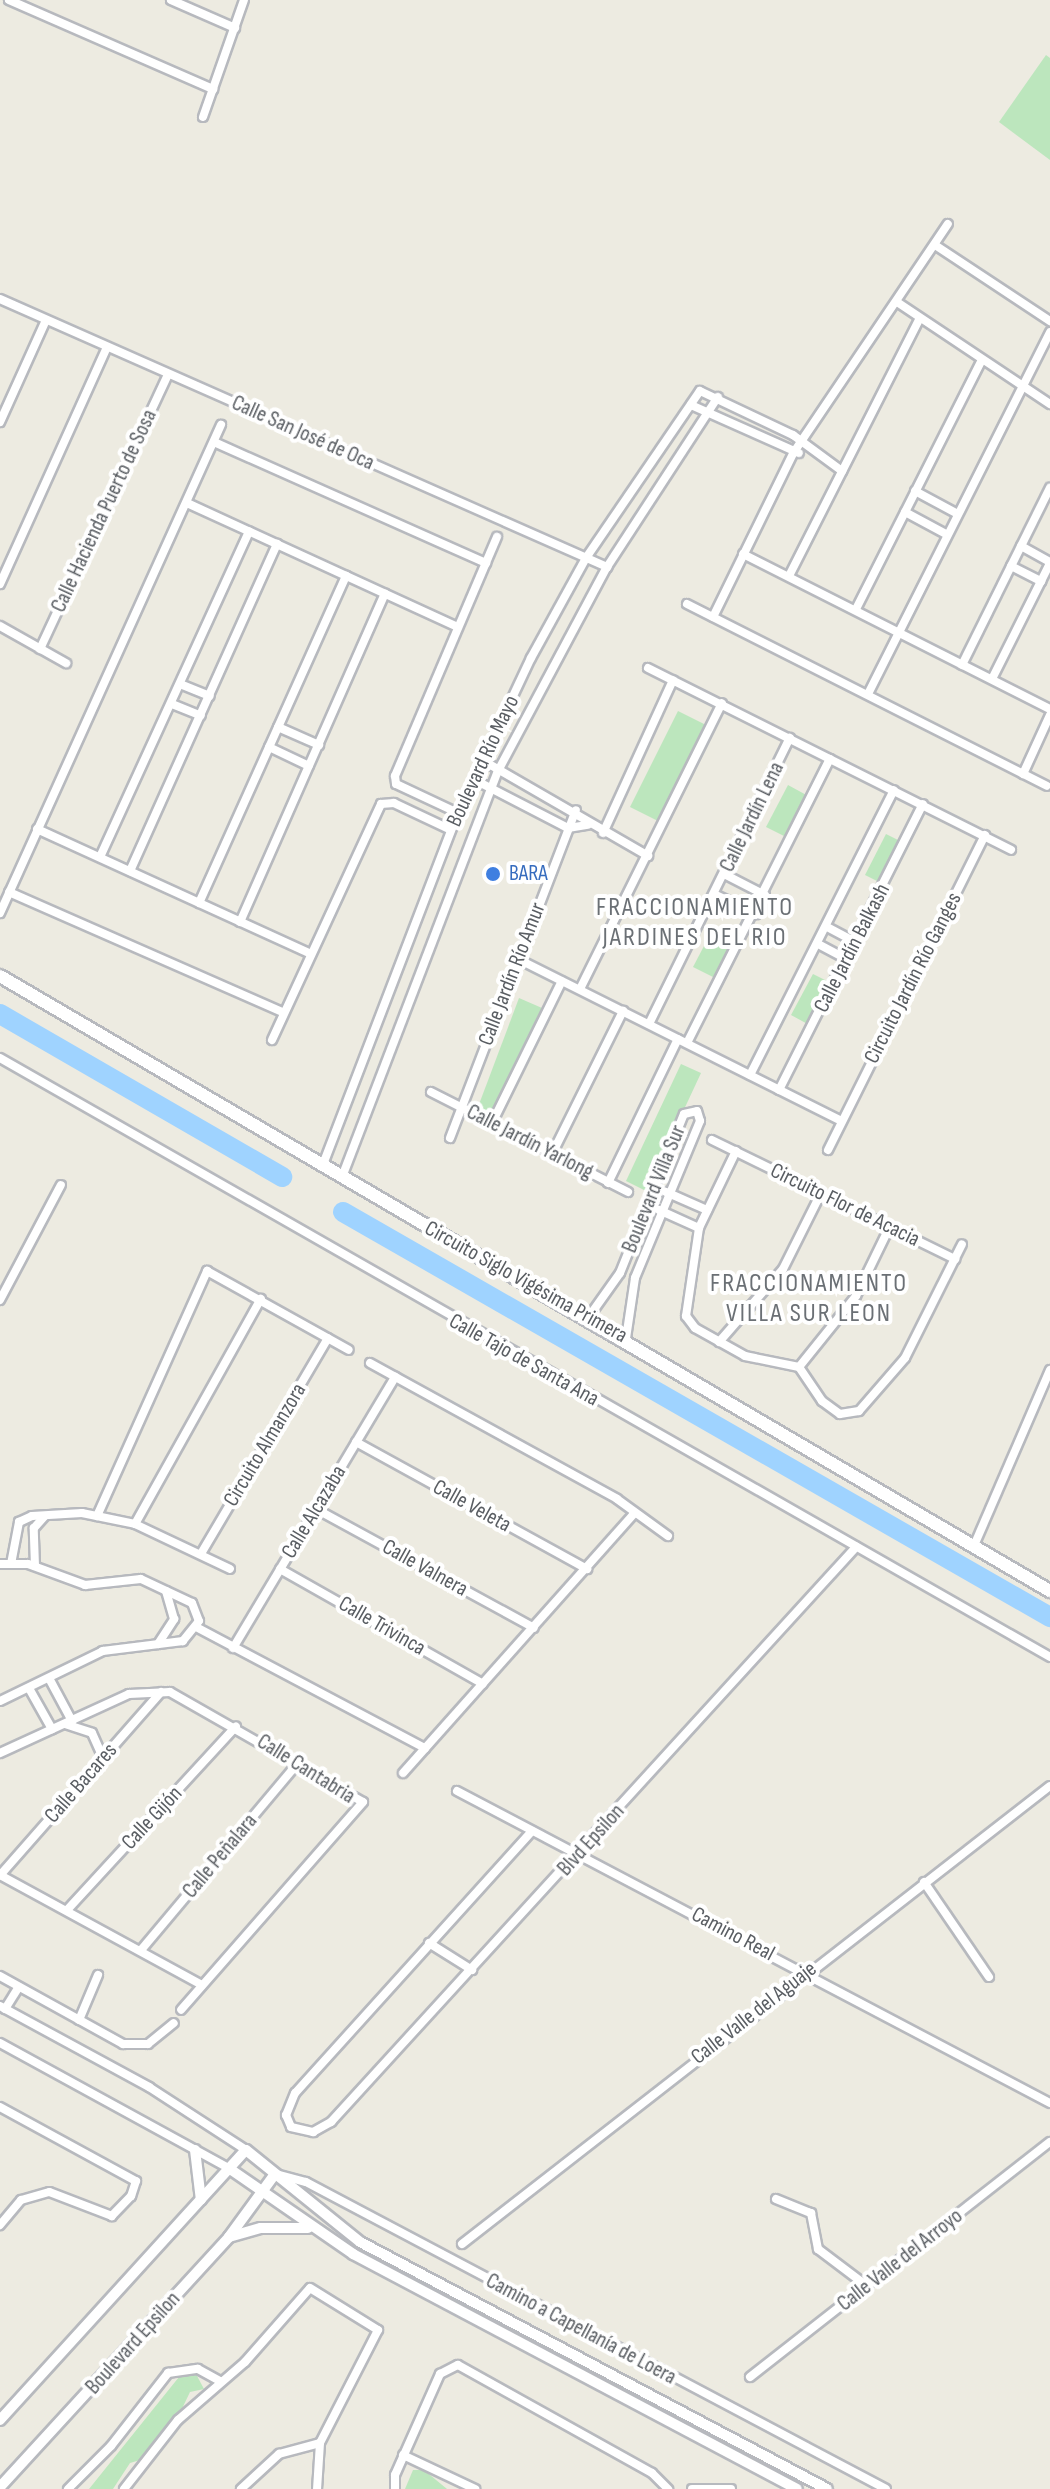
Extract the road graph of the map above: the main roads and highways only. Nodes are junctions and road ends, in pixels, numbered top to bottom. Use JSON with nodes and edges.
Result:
{"nodes":[{"id":1,"x":0,"y":976,"type":"edge"},
{"id":2,"x":1050,"y":1591,"type":"edge"}],
"edges":[{"from":1,"to":2,"type":"main road","name":"Circuito Siglo Vigésima Primera"}]}
